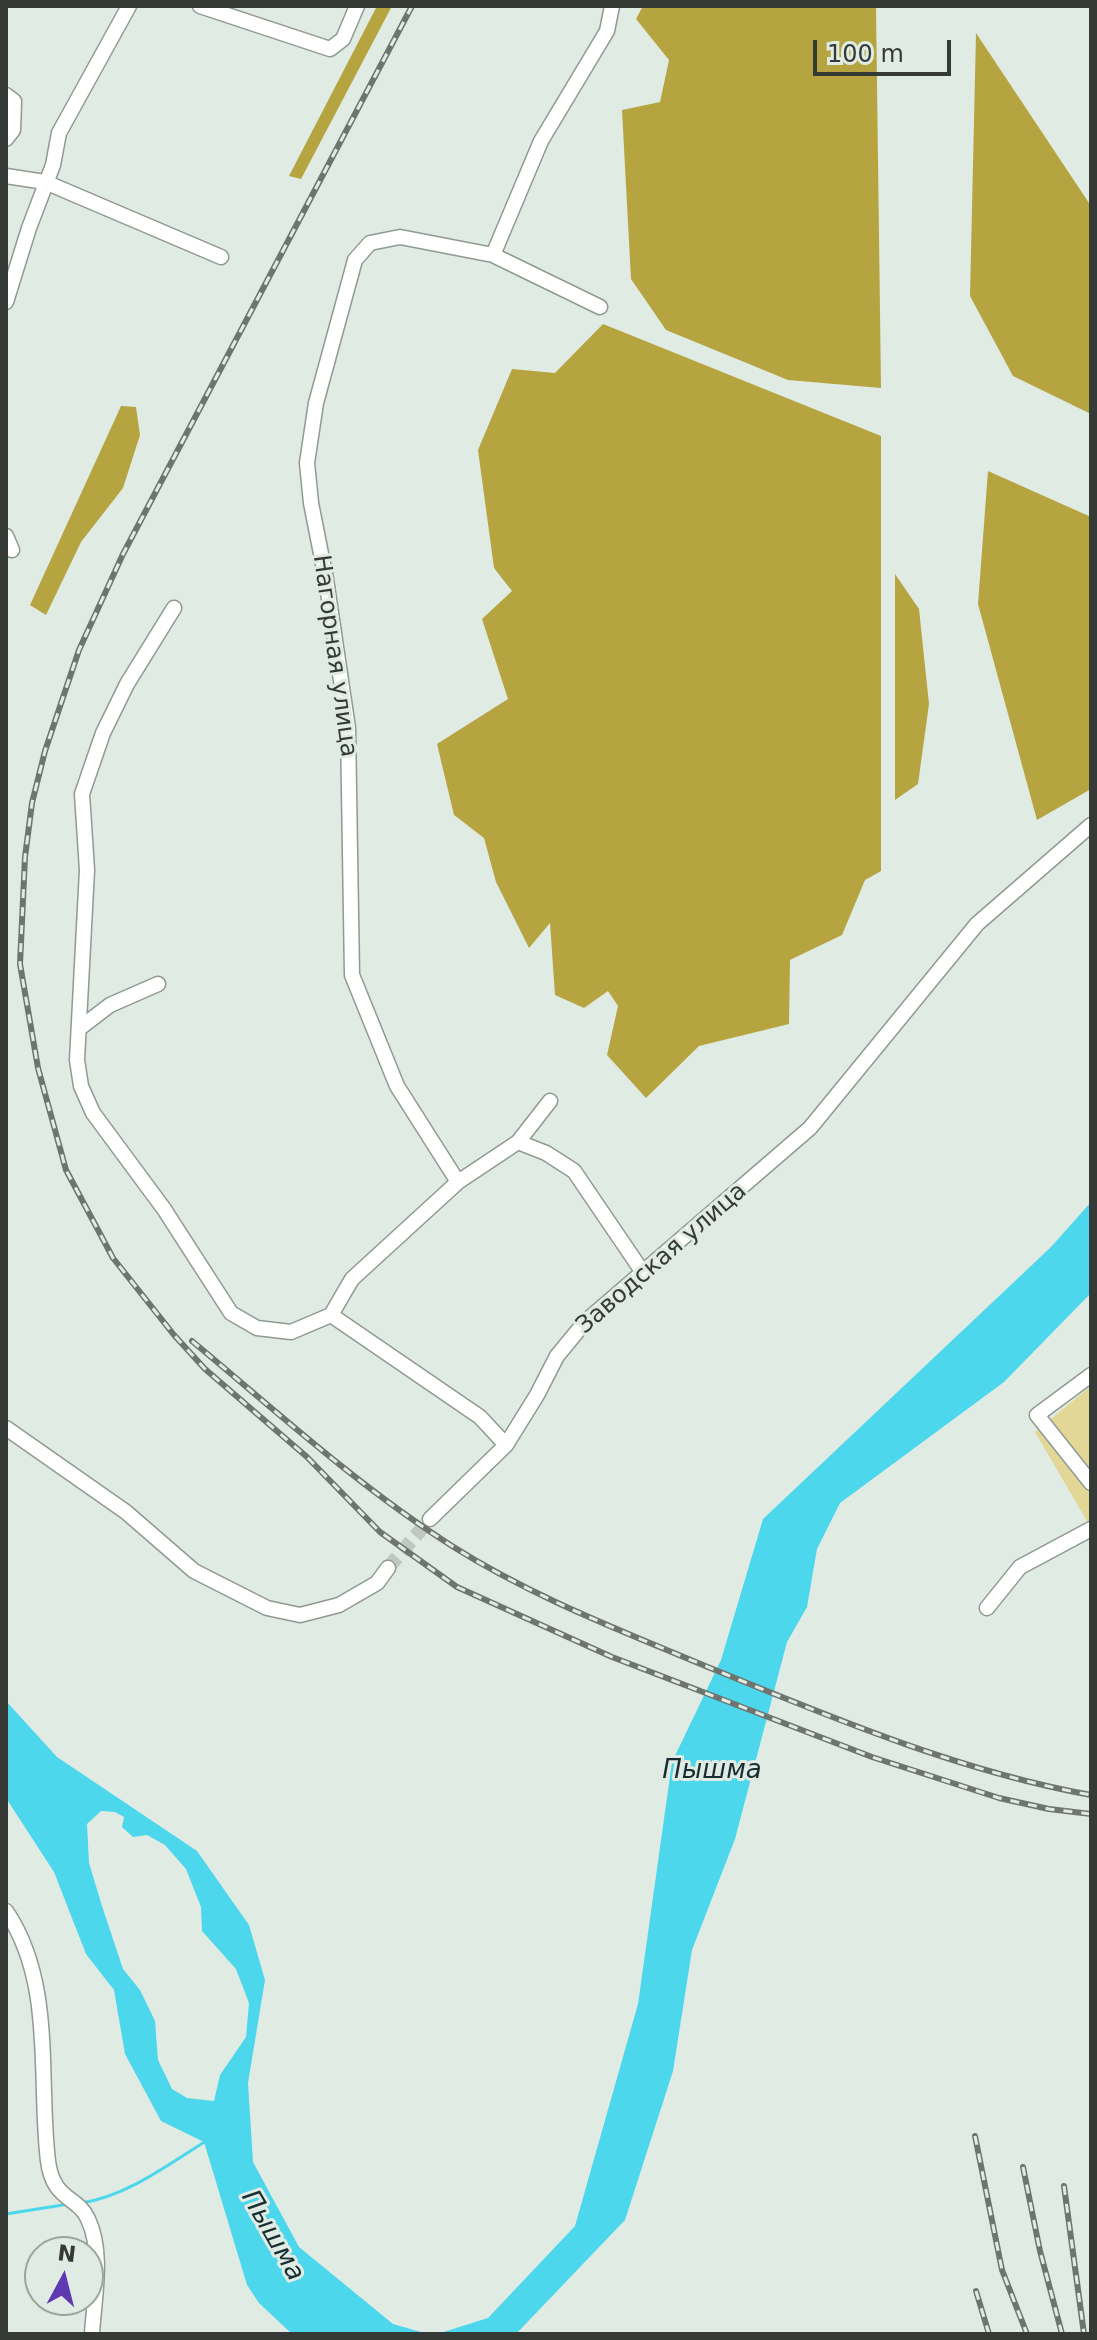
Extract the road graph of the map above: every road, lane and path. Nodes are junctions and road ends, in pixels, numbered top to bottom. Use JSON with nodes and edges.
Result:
{"nodes":[{"id":1,"x":129,"y":6,"type":"edge"},
{"id":2,"x":200,"y":6,"type":"edge"},
{"id":3,"x":357,"y":6,"type":"edge"},
{"id":4,"x":612,"y":6,"type":"edge"},
{"id":5,"x":6,"y":95,"type":"edge"},
{"id":6,"x":6,"y":139,"type":"edge"},
{"id":7,"x":6,"y":176,"type":"edge"},
{"id":8,"x":45,"y":182,"type":"junction"},
{"id":9,"x":493,"y":255,"type":"junction"},
{"id":10,"x":221,"y":257,"type":"dead end"},
{"id":11,"x":6,"y":302,"type":"edge"},
{"id":12,"x":600,"y":307,"type":"dead end"},
{"id":13,"x":174,"y":608,"type":"dead end"},
{"id":14,"x":1091,"y":825,"type":"edge"},
{"id":15,"x":158,"y":984,"type":"dead end"},
{"id":16,"x":80,"y":1028,"type":"junction"},
{"id":17,"x":550,"y":1101,"type":"dead end"},
{"id":18,"x":518,"y":1142,"type":"junction"},
{"id":19,"x":458,"y":1182,"type":"junction"},
{"id":20,"x":644,"y":1274,"type":"junction"},
{"id":21,"x":331,"y":1315,"type":"junction"},
{"id":22,"x":1091,"y":1375,"type":"edge"},
{"id":23,"x":6,"y":1428,"type":"edge"},
{"id":24,"x":506,"y":1445,"type":"junction"},
{"id":25,"x":1091,"y":1483,"type":"edge"},
{"id":26,"x":430,"y":1519,"type":"tunnel mouth"},
{"id":27,"x":1091,"y":1529,"type":"edge"},
{"id":28,"x":388,"y":1568,"type":"tunnel mouth"},
{"id":29,"x":987,"y":1608,"type":"dead end"},
{"id":30,"x":6,"y":1911,"type":"edge"},
{"id":31,"x":92,"y":2334,"type":"edge"}],
"edges":[{"from":1,"to":8,"type":"street"},
{"from":2,"to":3,"type":"street"},
{"from":4,"to":9,"type":"street"},
{"from":5,"to":6,"type":"street"},
{"from":7,"to":8,"type":"street"},
{"from":8,"to":10,"type":"street"},
{"from":8,"to":11,"type":"street"},
{"from":9,"to":12,"type":"street","name":"Нагорная улица"},
{"from":9,"to":19,"type":"street","name":"Нагорная улица"},
{"from":13,"to":16,"type":"street"},
{"from":14,"to":20,"type":"street","name":"Заводская улица"},
{"from":15,"to":16,"type":"street"},
{"from":16,"to":21,"type":"street"},
{"from":17,"to":18,"type":"street"},
{"from":18,"to":19,"type":"street"},
{"from":18,"to":20,"type":"street"},
{"from":19,"to":21,"type":"street"},
{"from":20,"to":24,"type":"street","name":"Заводская улица"},
{"from":21,"to":24,"type":"street"},
{"from":22,"to":25,"type":"street"},
{"from":23,"to":28,"type":"street"},
{"from":24,"to":26,"type":"street","name":"Заводская улица"},
{"from":27,"to":29,"type":"street"},
{"from":30,"to":31,"type":"street"}]}
